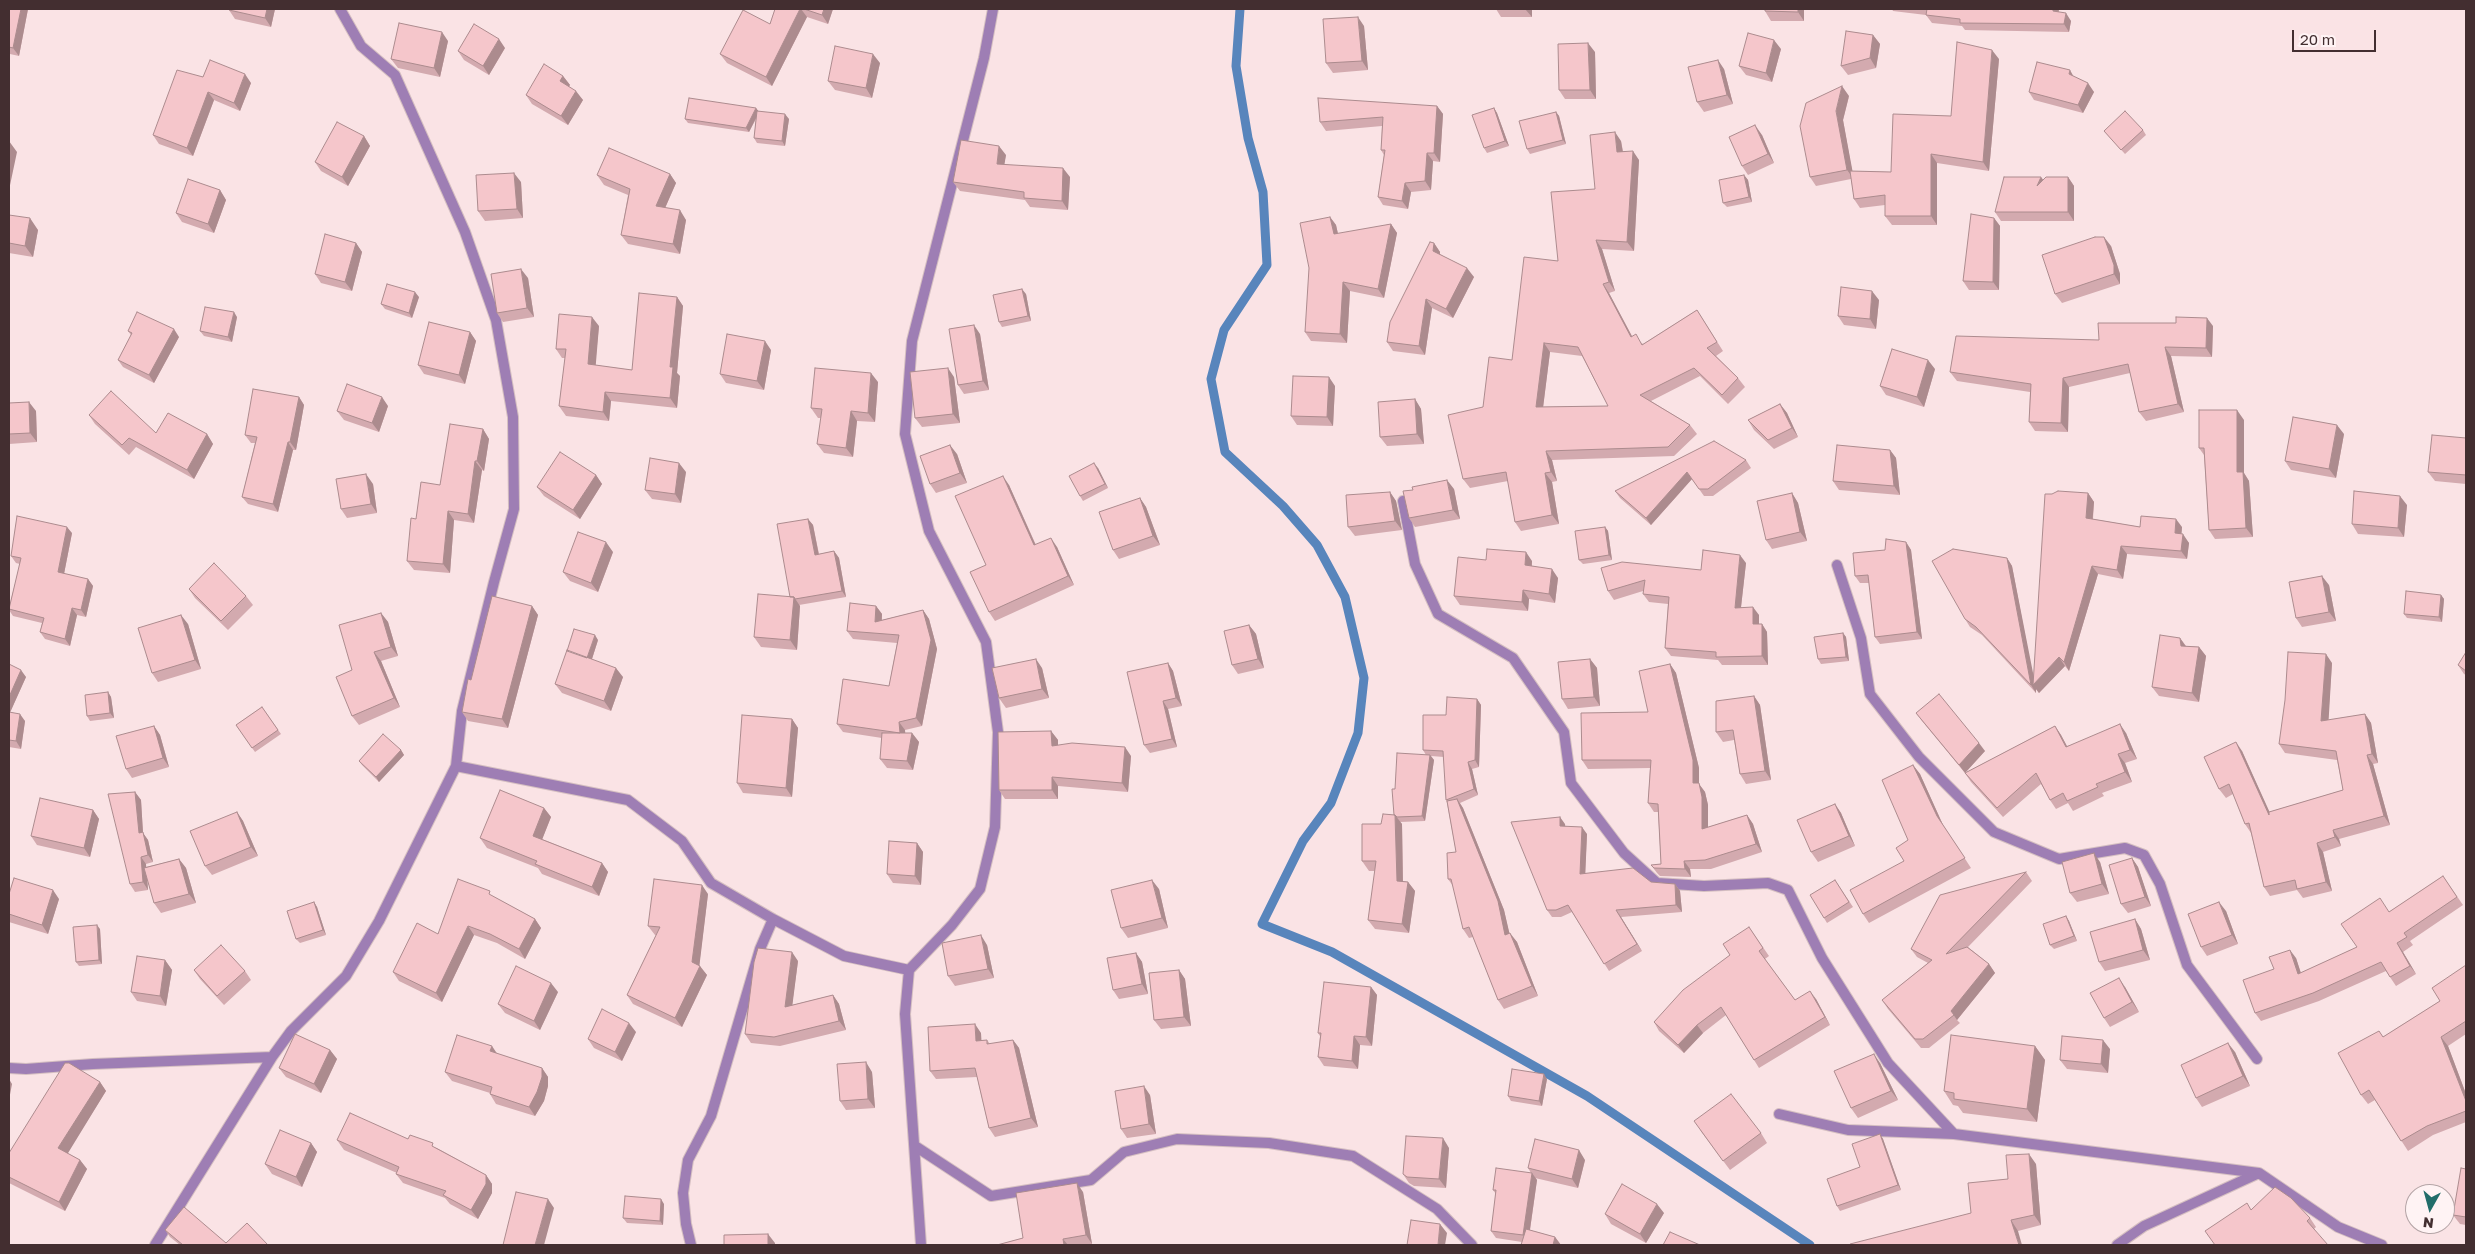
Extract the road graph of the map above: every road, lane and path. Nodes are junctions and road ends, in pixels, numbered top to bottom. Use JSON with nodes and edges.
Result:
{"nodes":[{"id":1,"x":340,"y":9,"type":"edge"},
{"id":2,"x":993,"y":9,"type":"edge"},
{"id":3,"x":1403,"y":500,"type":"edge"},
{"id":4,"x":1836,"y":565,"type":"dead end"},
{"id":5,"x":456,"y":766,"type":"junction"},
{"id":6,"x":773,"y":919,"type":"junction"},
{"id":7,"x":909,"y":970,"type":"junction"},
{"id":8,"x":272,"y":1057,"type":"junction"},
{"id":9,"x":2257,"y":1059,"type":"dead end"},
{"id":10,"x":9,"y":1068,"type":"edge"},
{"id":11,"x":1779,"y":1114,"type":"dead end"},
{"id":12,"x":1954,"y":1134,"type":"junction"},
{"id":13,"x":915,"y":1146,"type":"junction"},
{"id":14,"x":2259,"y":1174,"type":"junction"},
{"id":15,"x":155,"y":1245,"type":"edge"},
{"id":16,"x":691,"y":1245,"type":"edge"},
{"id":17,"x":921,"y":1245,"type":"edge"},
{"id":18,"x":1472,"y":1245,"type":"edge"},
{"id":19,"x":2117,"y":1245,"type":"edge"},
{"id":20,"x":2382,"y":1245,"type":"edge"}],
"edges":[{"from":1,"to":5,"type":"street"},
{"from":2,"to":7,"type":"street"},
{"from":3,"to":12,"type":"street"},
{"from":4,"to":9,"type":"street"},
{"from":5,"to":6,"type":"street"},
{"from":5,"to":8,"type":"street"},
{"from":6,"to":7,"type":"street"},
{"from":6,"to":16,"type":"street"},
{"from":7,"to":13,"type":"street"},
{"from":8,"to":10,"type":"street"},
{"from":8,"to":15,"type":"street"},
{"from":11,"to":12,"type":"street"},
{"from":12,"to":14,"type":"street"},
{"from":13,"to":17,"type":"street"},
{"from":13,"to":18,"type":"street"},
{"from":14,"to":19,"type":"street"},
{"from":14,"to":20,"type":"street"}]}
